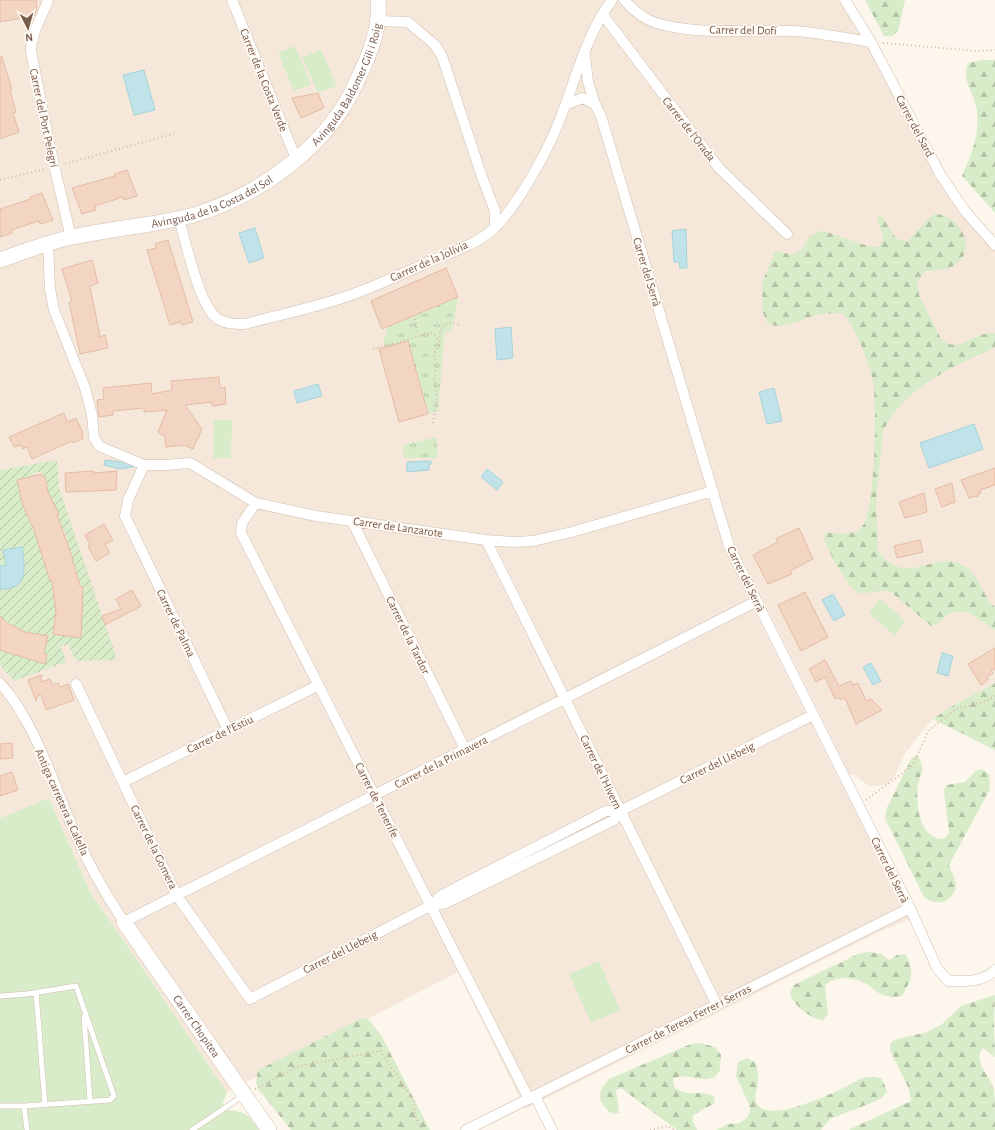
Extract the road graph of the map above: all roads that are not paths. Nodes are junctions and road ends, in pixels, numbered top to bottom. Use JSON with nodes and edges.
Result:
{"nodes":[{"id":1,"x":48,"y":0,"type":"edge"},
{"id":2,"x":232,"y":0,"type":"edge"},
{"id":3,"x":378,"y":0,"type":"edge"},
{"id":4,"x":612,"y":0,"type":"edge"},
{"id":5,"x":624,"y":0,"type":"edge"},
{"id":6,"x":845,"y":0,"type":"edge"},
{"id":7,"x":603,"y":15,"type":"junction"},
{"id":8,"x":379,"y":21,"type":"junction"},
{"id":9,"x":871,"y":42,"type":"junction"},
{"id":10,"x":585,"y":53,"type":"junction"},
{"id":11,"x":567,"y":104,"type":"junction"},
{"id":12,"x":595,"y":104,"type":"junction"},
{"id":13,"x":296,"y":159,"type":"junction"},
{"id":14,"x":492,"y":198,"type":"junction"},
{"id":15,"x":516,"y":201,"type":"junction"},
{"id":16,"x":179,"y":219,"type":"junction"},
{"id":17,"x":495,"y":227,"type":"junction"},
{"id":18,"x":787,"y":234,"type":"dead end"},
{"id":19,"x":70,"y":238,"type":"junction"},
{"id":20,"x":48,"y":244,"type":"junction"},
{"id":21,"x":995,"y":245,"type":"edge"},
{"id":22,"x":0,"y":260,"type":"edge"},
{"id":23,"x":144,"y":465,"type":"junction"},
{"id":24,"x":713,"y":491,"type":"junction"},
{"id":25,"x":256,"y":503,"type":"junction"},
{"id":26,"x":352,"y":521,"type":"junction"},
{"id":27,"x":486,"y":540,"type":"junction"},
{"id":28,"x":757,"y":601,"type":"junction"},
{"id":29,"x":0,"y":683,"type":"edge"},
{"id":30,"x":76,"y":684,"type":"dead end"},
{"id":31,"x":317,"y":686,"type":"junction"},
{"id":32,"x":565,"y":699,"type":"junction"},
{"id":33,"x":813,"y":715,"type":"junction"},
{"id":34,"x":228,"y":730,"type":"junction"},
{"id":35,"x":465,"y":749,"type":"junction"},
{"id":36,"x":123,"y":782,"type":"junction"},
{"id":37,"x":375,"y":795,"type":"junction"},
{"id":38,"x":620,"y":811,"type":"junction"},
{"id":39,"x":177,"y":896,"type":"junction"},
{"id":40,"x":430,"y":906,"type":"junction"},
{"id":41,"x":910,"y":908,"type":"junction"},
{"id":42,"x":124,"y":922,"type":"junction"},
{"id":43,"x":995,"y":970,"type":"edge"},
{"id":44,"x":36,"y":992,"type":"junction"},
{"id":45,"x":0,"y":996,"type":"edge"},
{"id":46,"x":250,"y":999,"type":"joint"},
{"id":47,"x":717,"y":1005,"type":"junction"},
{"id":48,"x":84,"y":1010,"type":"junction"},
{"id":49,"x":247,"y":1089,"type":"junction"},
{"id":50,"x":532,"y":1097,"type":"junction"},
{"id":51,"x":90,"y":1101,"type":"junction"},
{"id":52,"x":45,"y":1105,"type":"junction"},
{"id":53,"x":0,"y":1106,"type":"edge"},
{"id":54,"x":24,"y":1106,"type":"junction"},
{"id":55,"x":27,"y":1130,"type":"edge"},
{"id":56,"x":192,"y":1130,"type":"edge"},
{"id":57,"x":270,"y":1130,"type":"edge"},
{"id":58,"x":466,"y":1130,"type":"edge"},
{"id":59,"x":552,"y":1130,"type":"edge"}],
"edges":[{"from":1,"to":19,"type":"street","name":"Carrer del Port Pelegrí"},
{"from":2,"to":13,"type":"street","name":"Carrer de la Costa Verde"},
{"from":3,"to":8,"type":"street","name":"Avinguda Baldomer Gili i Roig"},
{"from":4,"to":7,"type":"street","name":"Carrer de la Jolívia"},
{"from":5,"to":9,"type":"street","name":"Carrer del Dofí"},
{"from":6,"to":9,"type":"street","name":"Carrer del Sard"},
{"from":7,"to":10,"type":"street","name":"Carrer de la Jolívia"},
{"from":7,"to":18,"type":"street","name":"Carrer de l'Orada"},
{"from":8,"to":13,"type":"street","name":"Avinguda Baldomer Gili i Roig"},
{"from":8,"to":14,"type":"street"},
{"from":9,"to":21,"type":"street","name":"Carrer del Sard"},
{"from":10,"to":11,"type":"street","name":"Carrer de la Jolívia"},
{"from":10,"to":12,"type":"street","name":"Carrer del Serrà"},
{"from":11,"to":12,"type":"street"},
{"from":11,"to":15,"type":"street","name":"Carrer de la Jolívia"},
{"from":12,"to":24,"type":"street","name":"Carrer del Serrà"},
{"from":13,"to":16,"type":"street","name":"Avinguda de la Costa del Sol"},
{"from":14,"to":15,"type":"street"},
{"from":14,"to":17,"type":"street"},
{"from":15,"to":17,"type":"street","name":"Carrer de la Jolívia"},
{"from":16,"to":17,"type":"street","name":"Carrer de la Jolívia"},
{"from":16,"to":19,"type":"street","name":"Avinguda de la Costa del Sol"},
{"from":19,"to":20,"type":"street","name":"Avinguda de la Costa del Sol"},
{"from":20,"to":22,"type":"street","name":"Avinguda de la Costa del Sol"},
{"from":20,"to":23,"type":"street"},
{"from":23,"to":25,"type":"street","name":"Carrer de Lanzarote"},
{"from":23,"to":34,"type":"street","name":"Carrer de Palma"},
{"from":24,"to":27,"type":"street","name":"Carrer de Lanzarote"},
{"from":24,"to":28,"type":"street","name":"Carrer del Serrà"},
{"from":25,"to":26,"type":"street","name":"Carrer de Lanzarote"},
{"from":25,"to":31,"type":"street","name":"Carrer de Tenerife"},
{"from":26,"to":27,"type":"street","name":"Carrer de Lanzarote"},
{"from":26,"to":35,"type":"street","name":"Carrer de la Tardor"},
{"from":27,"to":32,"type":"street","name":"Carrer de l'Hivern"},
{"from":28,"to":32,"type":"street","name":"Carrer de la Primavera"},
{"from":28,"to":33,"type":"street","name":"Carrer del Serrà"},
{"from":29,"to":42,"type":"street","name":"Antiga carretera a Calella"},
{"from":30,"to":36,"type":"street","name":"Carrer de la Gomera"},
{"from":31,"to":34,"type":"street","name":"Carrer de l'Estiu"},
{"from":31,"to":37,"type":"street","name":"Carrer de Tenerife"},
{"from":32,"to":35,"type":"street","name":"Carrer de la Primavera"},
{"from":32,"to":38,"type":"street","name":"Carrer de l'Hivern"},
{"from":33,"to":38,"type":"street","name":"Carrer del Llebeig"},
{"from":33,"to":41,"type":"street","name":"Carrer del Serrà"},
{"from":34,"to":36,"type":"street","name":"Carrer de l'Estiu"},
{"from":35,"to":37,"type":"street","name":"Carrer de la Primavera"},
{"from":36,"to":39,"type":"street","name":"Carrer de la Gomera"},
{"from":37,"to":39,"type":"street","name":"Carrer de la Primavera"},
{"from":37,"to":40,"type":"street","name":"Carrer de Tenerife"},
{"from":38,"to":40,"type":"street","name":"Carrer del Llebeig"},
{"from":38,"to":47,"type":"street","name":"Carrer de l'Hivern"},
{"from":39,"to":42,"type":"street","name":"Carrer de la Primavera"},
{"from":39,"to":46,"type":"street","name":"Carrer de la Gomera"},
{"from":40,"to":46,"type":"street","name":"Carrer del Llebeig"},
{"from":40,"to":50,"type":"street","name":"Carrer de Tenerife"},
{"from":41,"to":43,"type":"street","name":"Carrer del Serrà"},
{"from":41,"to":47,"type":"street","name":"Carrer de Teresa Ferrer i Serras"},
{"from":42,"to":49,"type":"street","name":"Carrer Chopitea"},
{"from":44,"to":45,"type":"lane"},
{"from":44,"to":48,"type":"lane"},
{"from":44,"to":52,"type":"lane"},
{"from":47,"to":50,"type":"street","name":"Carrer de Teresa Ferrer i Serras"},
{"from":48,"to":51,"type":"lane"},
{"from":48,"to":51,"type":"lane"},
{"from":49,"to":56,"type":"lane"},
{"from":49,"to":57,"type":"street","name":"Carrer Chopitea"},
{"from":50,"to":58,"type":"street","name":"Carrer de Teresa Ferrer i Serras"},
{"from":50,"to":59,"type":"street","name":"Carrer de Tenerife"},
{"from":51,"to":52,"type":"lane"},
{"from":52,"to":54,"type":"lane"},
{"from":53,"to":54,"type":"lane"},
{"from":54,"to":55,"type":"lane"}]}
